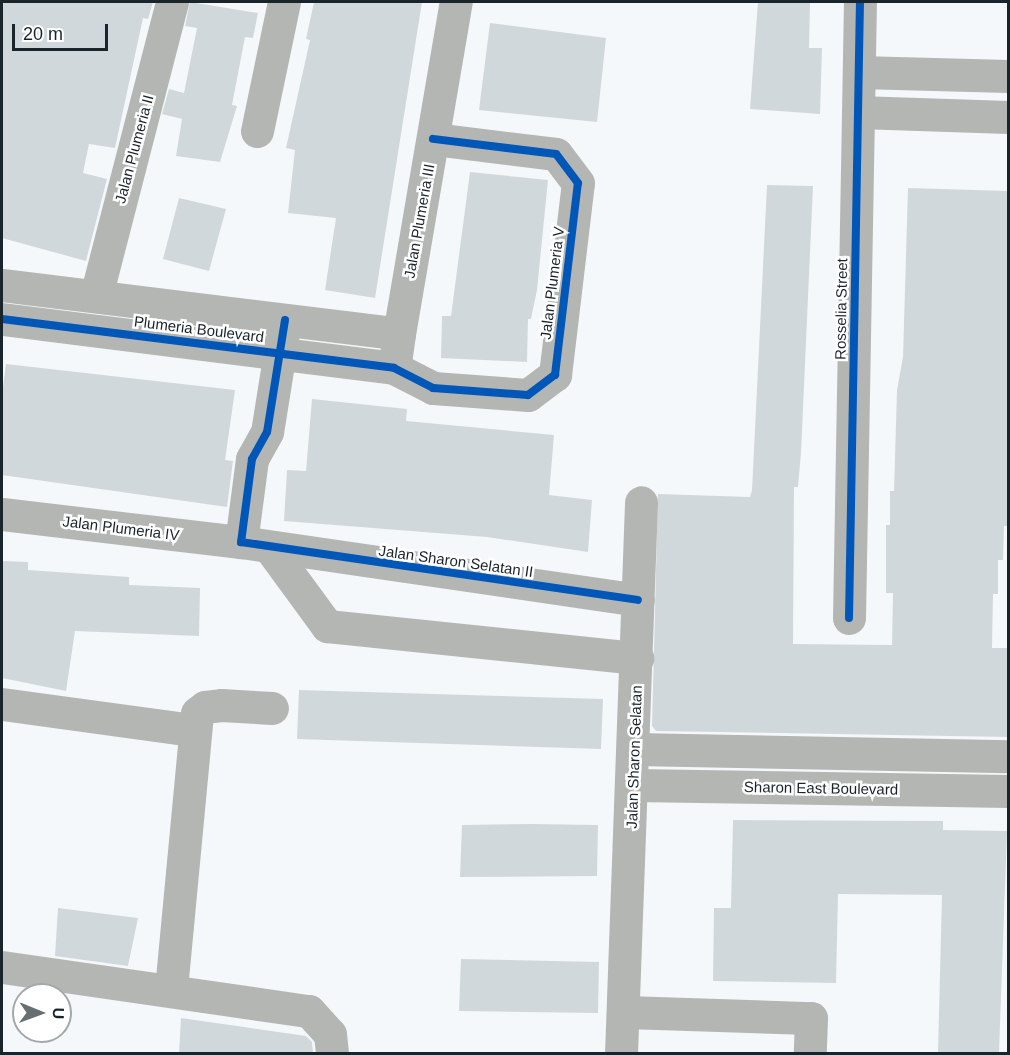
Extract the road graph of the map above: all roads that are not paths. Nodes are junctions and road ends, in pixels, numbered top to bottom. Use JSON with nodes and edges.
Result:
{"nodes":[{"id":1,"x":172,"y":2,"type":"edge"},
{"id":2,"x":284,"y":2,"type":"edge"},
{"id":3,"x":456,"y":2,"type":"edge"},
{"id":4,"x":860,"y":2,"type":"edge"},
{"id":5,"x":858,"y":72,"type":"junction"},
{"id":6,"x":1008,"y":76,"type":"edge"},
{"id":7,"x":858,"y":112,"type":"junction"},
{"id":8,"x":1008,"y":117,"type":"edge"},
{"id":9,"x":257,"y":131,"type":"dead end"},
{"id":10,"x":433,"y":139,"type":"junction"},
{"id":11,"x":2,"y":285,"type":"edge"},
{"id":12,"x":96,"y":296,"type":"junction"},
{"id":13,"x":2,"y":319,"type":"edge"},
{"id":14,"x":285,"y":320,"type":"junction"},
{"id":15,"x":399,"y":334,"type":"junction"},
{"id":16,"x":279,"y":353,"type":"junction"},
{"id":17,"x":394,"y":368,"type":"junction"},
{"id":18,"x":641,"y":502,"type":"dead end"},
{"id":19,"x":2,"y":514,"type":"edge"},
{"id":20,"x":256,"y":545,"type":"junction"},
{"id":21,"x":638,"y":600,"type":"junction"},
{"id":22,"x":849,"y":618,"type":"dead end"},
{"id":23,"x":637,"y":658,"type":"junction"},
{"id":24,"x":2,"y":704,"type":"edge"},
{"id":25,"x":272,"y":708,"type":"dead end"},
{"id":26,"x":193,"y":730,"type":"junction"},
{"id":27,"x":634,"y":749,"type":"junction"},
{"id":28,"x":1008,"y":756,"type":"edge"},
{"id":29,"x":633,"y":785,"type":"junction"},
{"id":30,"x":1008,"y":791,"type":"edge"},
{"id":31,"x":2,"y":967,"type":"edge"},
{"id":32,"x":171,"y":989,"type":"junction"},
{"id":33,"x":626,"y":1012,"type":"junction"},
{"id":34,"x":332,"y":1053,"type":"edge"},
{"id":35,"x":621,"y":1053,"type":"edge"},
{"id":36,"x":810,"y":1053,"type":"edge"}],
"edges":[{"from":1,"to":12,"type":"street","name":"Jalan Plumeria II"},
{"from":2,"to":9,"type":"street"},
{"from":3,"to":10,"type":"street","name":"Jalan Plumeria III"},
{"from":4,"to":5,"type":"street","name":"Rosselia Street"},
{"from":5,"to":6,"type":"street"},
{"from":5,"to":7,"type":"street","name":"Rosselia Street"},
{"from":7,"to":8,"type":"street"},
{"from":7,"to":22,"type":"street","name":"Rosselia Street"},
{"from":10,"to":15,"type":"street","name":"Jalan Plumeria III"},
{"from":10,"to":17,"type":"street","name":"Jalan Plumeria V"},
{"from":11,"to":12,"type":"street","name":"Plumeria Boulevard"},
{"from":12,"to":14,"type":"street","name":"Plumeria Boulevard"},
{"from":13,"to":16,"type":"street","name":"Plumeria Boulevard"},
{"from":14,"to":15,"type":"street","name":"Plumeria Boulevard"},
{"from":14,"to":16,"type":"street"},
{"from":15,"to":17,"type":"street"},
{"from":16,"to":17,"type":"street","name":"Plumeria Boulevard"},
{"from":16,"to":20,"type":"street"},
{"from":18,"to":21,"type":"street","name":"Jalan Sharon Selatan"},
{"from":19,"to":20,"type":"street","name":"Jalan Plumeria IV"},
{"from":20,"to":21,"type":"street","name":"Jalan Sharon Selatan II"},
{"from":20,"to":23,"type":"street"},
{"from":21,"to":23,"type":"street","name":"Jalan Sharon Selatan"},
{"from":23,"to":27,"type":"street","name":"Jalan Sharon Selatan"},
{"from":24,"to":26,"type":"street"},
{"from":25,"to":26,"type":"street"},
{"from":26,"to":32,"type":"street"},
{"from":27,"to":28,"type":"street"},
{"from":27,"to":29,"type":"street","name":"Jalan Sharon Selatan"},
{"from":29,"to":30,"type":"street","name":"Sharon East Boulevard"},
{"from":29,"to":33,"type":"street","name":"Jalan Sharon Selatan"},
{"from":31,"to":32,"type":"street"},
{"from":32,"to":34,"type":"street"},
{"from":33,"to":35,"type":"street"},
{"from":33,"to":36,"type":"street"}]}
